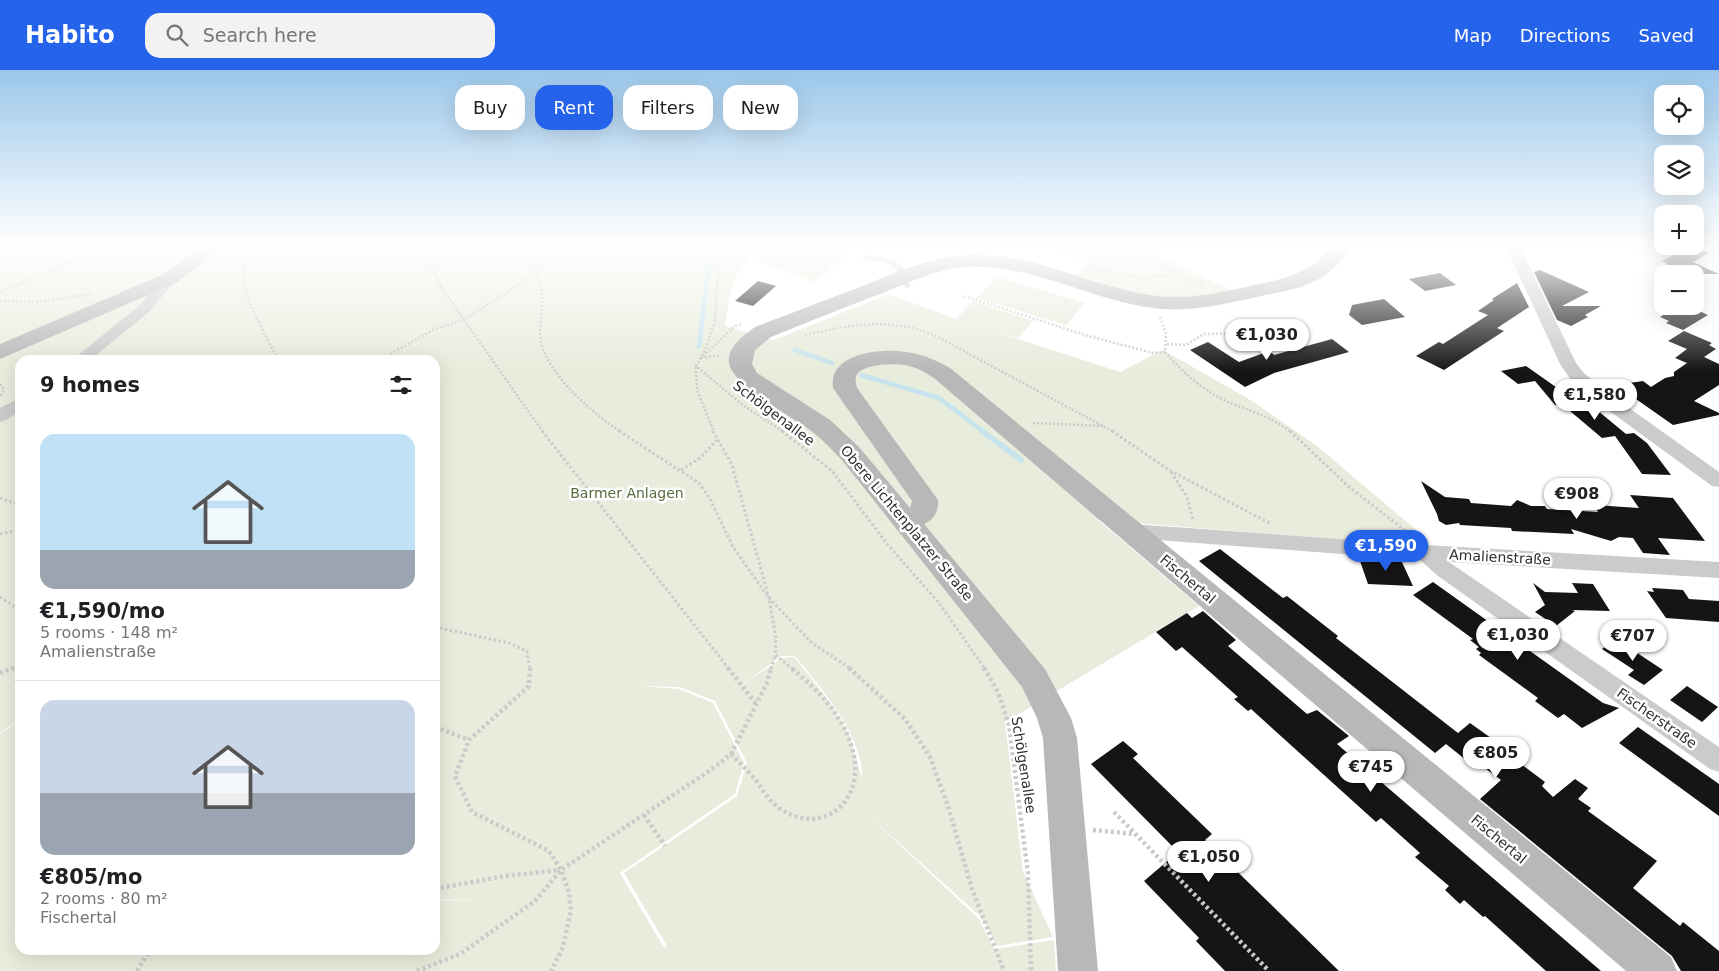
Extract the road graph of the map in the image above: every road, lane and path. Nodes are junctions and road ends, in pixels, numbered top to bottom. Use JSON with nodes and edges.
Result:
{"nodes":[{"id":1,"x":12,"y":287,"type":"edge"},
{"id":2,"x":150,"y":287,"type":"edge"},
{"id":3,"x":162,"y":287,"type":"edge"},
{"id":4,"x":244,"y":287,"type":"edge"},
{"id":5,"x":442,"y":287,"type":"edge"},
{"id":6,"x":513,"y":287,"type":"edge"},
{"id":7,"x":541,"y":287,"type":"edge"},
{"id":8,"x":717,"y":287,"type":"edge"},
{"id":9,"x":865,"y":287,"type":"edge"},
{"id":10,"x":1094,"y":287,"type":"edge"},
{"id":11,"x":1204,"y":287,"type":"edge"},
{"id":12,"x":1276,"y":287,"type":"edge"},
{"id":13,"x":1532,"y":287,"type":"edge"},
{"id":14,"x":0,"y":292,"type":"edge"},
{"id":15,"x":82,"y":296,"type":"dead end"},
{"id":16,"x":964,"y":296,"type":"dead end"},
{"id":17,"x":1219,"y":299,"type":"junction"},
{"id":18,"x":0,"y":301,"type":"edge"},
{"id":19,"x":1159,"y":316,"type":"dead end"},
{"id":20,"x":462,"y":320,"type":"junction"},
{"id":21,"x":1266,"y":333,"type":"dead end"},
{"id":22,"x":798,"y":337,"type":"dead end"},
{"id":23,"x":1168,"y":344,"type":"junction"},
{"id":24,"x":0,"y":352,"type":"edge"},
{"id":25,"x":742,"y":352,"type":"junction"},
{"id":26,"x":1165,"y":352,"type":"junction"},
{"id":27,"x":86,"y":355,"type":"edge"},
{"id":28,"x":276,"y":355,"type":"edge"},
{"id":29,"x":389,"y":355,"type":"edge"},
{"id":30,"x":700,"y":358,"type":"junction"},
{"id":31,"x":696,"y":366,"type":"junction"},
{"id":32,"x":0,"y":384,"type":"edge"},
{"id":33,"x":0,"y":398,"type":"edge"},
{"id":34,"x":15,"y":406,"type":"edge"},
{"id":35,"x":0,"y":416,"type":"edge"},
{"id":36,"x":1001,"y":422,"type":"junction"},
{"id":37,"x":1107,"y":427,"type":"junction"},
{"id":38,"x":717,"y":440,"type":"junction"},
{"id":39,"x":681,"y":470,"type":"junction"},
{"id":40,"x":1169,"y":470,"type":"junction"},
{"id":41,"x":1715,"y":472,"type":"edge"},
{"id":42,"x":0,"y":498,"type":"edge"},
{"id":43,"x":15,"y":503,"type":"edge"},
{"id":44,"x":907,"y":520,"type":"junction"},
{"id":45,"x":1274,"y":525,"type":"dead end"},
{"id":46,"x":15,"y":531,"type":"edge"},
{"id":47,"x":1131,"y":531,"type":"junction"},
{"id":48,"x":0,"y":534,"type":"edge"},
{"id":49,"x":1197,"y":535,"type":"junction"},
{"id":50,"x":1425,"y":552,"type":"junction"},
{"id":51,"x":1719,"y":570,"type":"edge"},
{"id":52,"x":0,"y":597,"type":"edge"},
{"id":53,"x":769,"y":598,"type":"junction"},
{"id":54,"x":15,"y":607,"type":"edge"},
{"id":55,"x":440,"y":628,"type":"edge"},
{"id":56,"x":776,"y":655,"type":"junction"},
{"id":57,"x":15,"y":668,"type":"edge"},
{"id":58,"x":0,"y":673,"type":"edge"},
{"id":59,"x":757,"y":705,"type":"junction"},
{"id":60,"x":440,"y":730,"type":"edge"},
{"id":61,"x":469,"y":740,"type":"junction"},
{"id":62,"x":731,"y":754,"type":"junction"},
{"id":63,"x":1719,"y":761,"type":"edge"},
{"id":64,"x":1114,"y":812,"type":"dead end"},
{"id":65,"x":644,"y":815,"type":"junction"},
{"id":66,"x":1068,"y":828,"type":"junction"},
{"id":67,"x":1135,"y":834,"type":"junction"},
{"id":68,"x":665,"y":846,"type":"dead end"},
{"id":69,"x":561,"y":870,"type":"junction"},
{"id":70,"x":440,"y":888,"type":"edge"},
{"id":71,"x":147,"y":955,"type":"edge"},
{"id":72,"x":137,"y":971,"type":"edge"},
{"id":73,"x":417,"y":971,"type":"edge"},
{"id":74,"x":551,"y":971,"type":"edge"},
{"id":75,"x":1004,"y":971,"type":"edge"},
{"id":76,"x":1031,"y":971,"type":"edge"},
{"id":77,"x":1078,"y":971,"type":"edge"},
{"id":78,"x":1268,"y":971,"type":"edge"},
{"id":79,"x":1657,"y":971,"type":"edge"}],
"edges":[{"from":1,"to":14,"type":"path"},
{"from":2,"to":24,"type":"main road"},
{"from":3,"to":27,"type":"street"},
{"from":4,"to":28,"type":"path"},
{"from":5,"to":20,"type":"path"},
{"from":6,"to":20,"type":"path"},
{"from":7,"to":39,"type":"path"},
{"from":8,"to":30,"type":"path"},
{"from":9,"to":25,"type":"main road"},
{"from":10,"to":17,"type":"main road"},
{"from":11,"to":17,"type":"path"},
{"from":12,"to":17,"type":"main road"},
{"from":13,"to":41,"type":"street"},
{"from":15,"to":18,"type":"path"},
{"from":16,"to":26,"type":"path"},
{"from":19,"to":23,"type":"path"},
{"from":20,"to":29,"type":"path"},
{"from":20,"to":59,"type":"path"},
{"from":21,"to":23,"type":"path"},
{"from":22,"to":37,"type":"path"},
{"from":23,"to":26,"type":"path"},
{"from":25,"to":30,"type":"path"},
{"from":25,"to":44,"type":"main road","name":"Obere Lichtenplatzer Straße"},
{"from":26,"to":50,"type":"path"},
{"from":30,"to":31,"type":"path"},
{"from":31,"to":38,"type":"path"},
{"from":31,"to":76,"type":"path","name":"Schölgenallee"},
{"from":32,"to":33,"type":"path"},
{"from":34,"to":35,"type":"street"},
{"from":36,"to":37,"type":"path"},
{"from":36,"to":44,"type":"main road","name":"Fischertal"},
{"from":36,"to":47,"type":"main road","name":"Fischertal"},
{"from":37,"to":40,"type":"path"},
{"from":38,"to":39,"type":"path"},
{"from":38,"to":53,"type":"path"},
{"from":39,"to":53,"type":"path"},
{"from":40,"to":45,"type":"path"},
{"from":40,"to":49,"type":"path"},
{"from":42,"to":43,"type":"path"},
{"from":44,"to":66,"type":"main road","name":"Obere Lichtenplatzer Straße"},
{"from":46,"to":48,"type":"path"},
{"from":47,"to":49,"type":"street","name":"Amalienstraße"},
{"from":47,"to":79,"type":"main road","name":"Fischertal"},
{"from":49,"to":50,"type":"street","name":"Amalienstraße"},
{"from":50,"to":51,"type":"street","name":"Amalienstraße"},
{"from":50,"to":63,"type":"street","name":"Fischerstraße"},
{"from":52,"to":54,"type":"path"},
{"from":53,"to":56,"type":"path"},
{"from":53,"to":75,"type":"path"},
{"from":55,"to":61,"type":"path"},
{"from":56,"to":59,"type":"path"},
{"from":56,"to":62,"type":"path"},
{"from":57,"to":58,"type":"path"},
{"from":59,"to":62,"type":"path"},
{"from":60,"to":61,"type":"path"},
{"from":61,"to":69,"type":"path"},
{"from":62,"to":65,"type":"path"},
{"from":64,"to":67,"type":"path"},
{"from":65,"to":68,"type":"path"},
{"from":65,"to":69,"type":"path"},
{"from":66,"to":67,"type":"path"},
{"from":66,"to":77,"type":"main road","name":"Obere Lichtenplatzer Straße"},
{"from":67,"to":78,"type":"path"},
{"from":69,"to":70,"type":"path"},
{"from":69,"to":73,"type":"path"},
{"from":69,"to":74,"type":"path"},
{"from":71,"to":72,"type":"path"}]}
